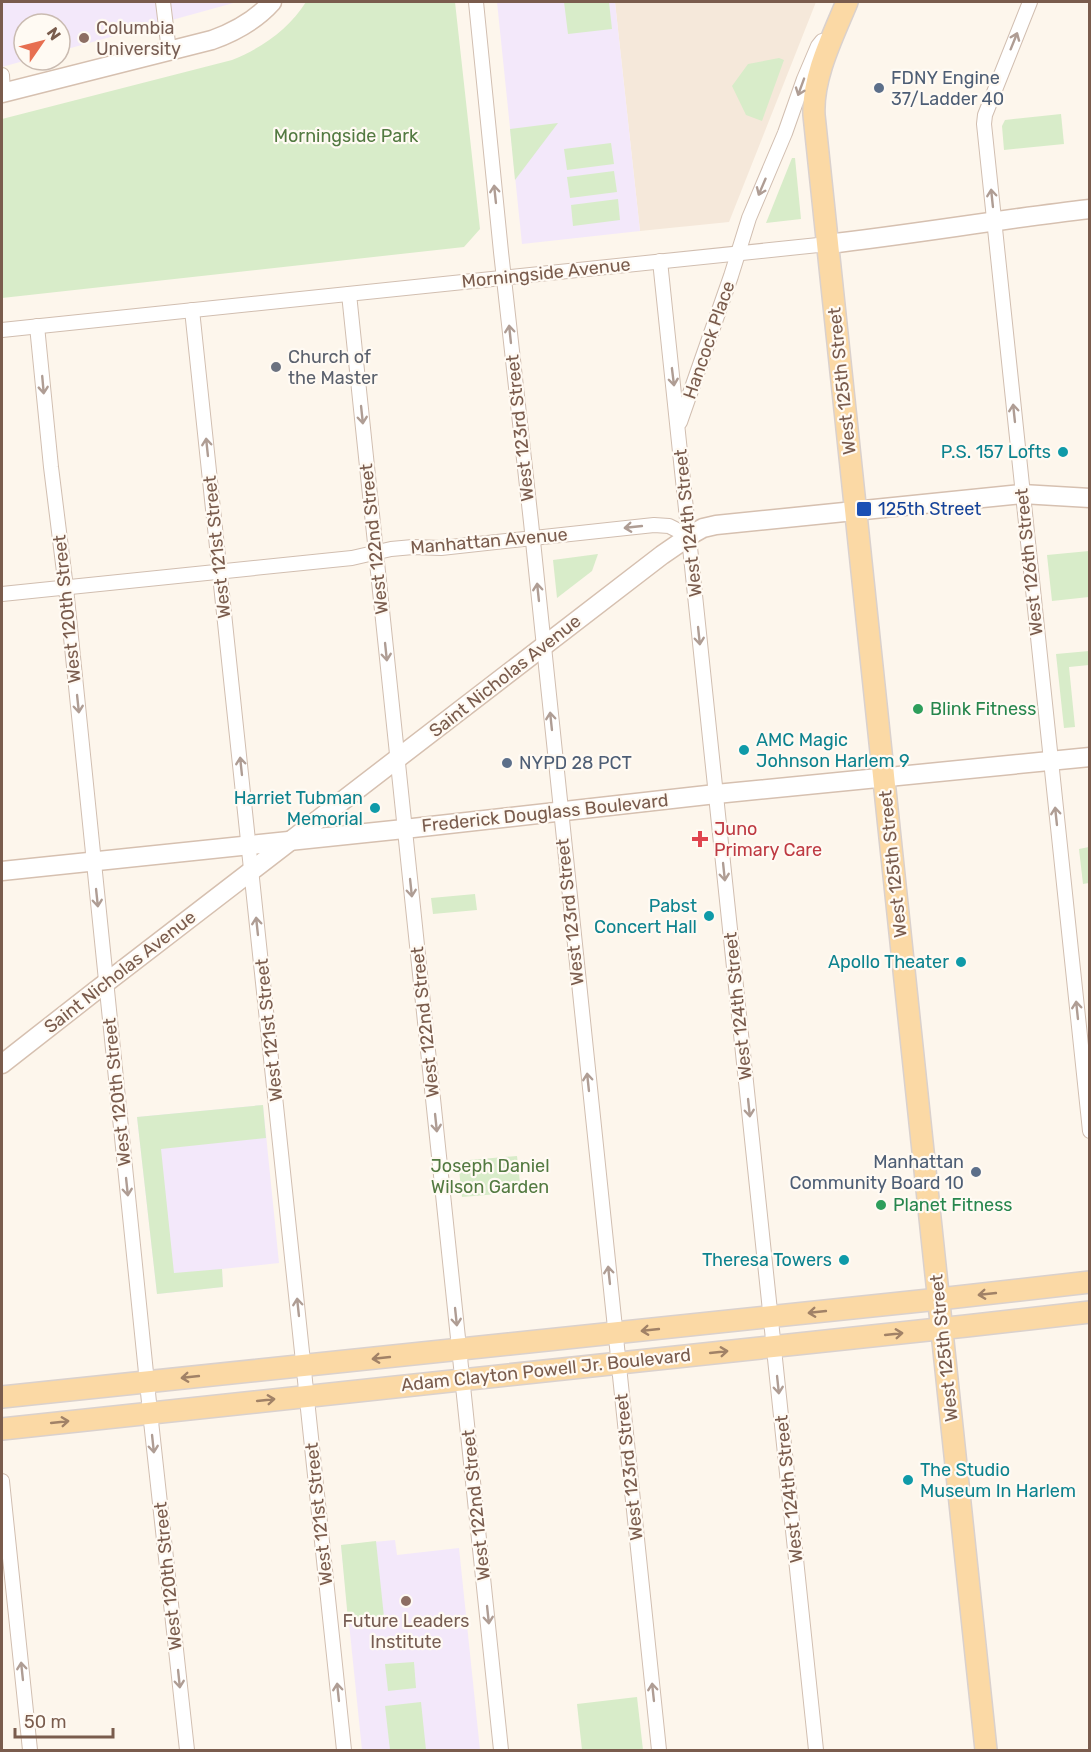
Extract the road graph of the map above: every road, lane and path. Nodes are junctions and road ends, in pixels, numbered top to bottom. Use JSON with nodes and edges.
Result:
{"nodes":[{"id":1,"x":163,"y":2,"type":"edge"},
{"id":2,"x":272,"y":2,"type":"edge"},
{"id":3,"x":476,"y":2,"type":"edge"},
{"id":4,"x":1030,"y":2,"type":"edge"},
{"id":5,"x":843,"y":10,"type":"edge"},
{"id":6,"x":169,"y":51,"type":"junction"},
{"id":7,"x":2,"y":86,"type":"edge"},
{"id":8,"x":1089,"y":209,"type":"edge"},
{"id":9,"x":994,"y":221,"type":"junction"},
{"id":10,"x":828,"y":244,"type":"junction"},
{"id":11,"x":738,"y":253,"type":"junction"},
{"id":12,"x":660,"y":261,"type":"junction"},
{"id":13,"x":504,"y":277,"type":"junction"},
{"id":14,"x":349,"y":294,"type":"junction"},
{"id":15,"x":192,"y":310,"type":"junction"},
{"id":16,"x":37,"y":326,"type":"junction"},
{"id":17,"x":2,"y":330,"type":"edge"},
{"id":18,"x":678,"y":427,"type":"junction"},
{"id":19,"x":1022,"y":494,"type":"junction"},
{"id":20,"x":1089,"y":498,"type":"edge"},
{"id":21,"x":855,"y":512,"type":"junction"},
{"id":22,"x":688,"y":537,"type":"junction"},
{"id":23,"x":532,"y":538,"type":"junction"},
{"id":24,"x":375,"y":552,"type":"junction"},
{"id":25,"x":220,"y":571,"type":"junction"},
{"id":26,"x":66,"y":588,"type":"junction"},
{"id":27,"x":2,"y":594,"type":"edge"},
{"id":28,"x":543,"y":646,"type":"junction"},
{"id":29,"x":1089,"y":757,"type":"edge"},
{"id":30,"x":398,"y":758,"type":"junction"},
{"id":31,"x":1050,"y":761,"type":"junction"},
{"id":32,"x":884,"y":777,"type":"junction"},
{"id":33,"x":716,"y":794,"type":"junction"},
{"id":34,"x":560,"y":812,"type":"junction"},
{"id":35,"x":404,"y":829,"type":"junction"},
{"id":36,"x":290,"y":841,"type":"junction"},
{"id":37,"x":249,"y":845,"type":"junction"},
{"id":38,"x":94,"y":861,"type":"junction"},
{"id":39,"x":2,"y":871,"type":"edge"},
{"id":40,"x":252,"y":871,"type":"junction"},
{"id":41,"x":106,"y":982,"type":"junction"},
{"id":42,"x":2,"y":1064,"type":"edge"},
{"id":43,"x":1089,"y":1131,"type":"edge"},
{"id":44,"x":1089,"y":1281,"type":"edge"},
{"id":45,"x":939,"y":1299,"type":"junction"},
{"id":46,"x":1089,"y":1312,"type":"edge"},
{"id":47,"x":771,"y":1317,"type":"junction"},
{"id":48,"x":942,"y":1329,"type":"junction"},
{"id":49,"x":615,"y":1334,"type":"junction"},
{"id":50,"x":774,"y":1346,"type":"junction"},
{"id":51,"x":460,"y":1350,"type":"junction"},
{"id":52,"x":619,"y":1363,"type":"junction"},
{"id":53,"x":305,"y":1366,"type":"junction"},
{"id":54,"x":463,"y":1379,"type":"junction"},
{"id":55,"x":147,"y":1382,"type":"junction"},
{"id":56,"x":308,"y":1395,"type":"junction"},
{"id":57,"x":2,"y":1397,"type":"edge"},
{"id":58,"x":150,"y":1412,"type":"junction"},
{"id":59,"x":2,"y":1429,"type":"edge"},
{"id":60,"x":2,"y":1481,"type":"edge"},
{"id":61,"x":30,"y":1750,"type":"edge"},
{"id":62,"x":187,"y":1750,"type":"edge"},
{"id":63,"x":344,"y":1750,"type":"edge"},
{"id":64,"x":501,"y":1750,"type":"edge"},
{"id":65,"x":659,"y":1750,"type":"edge"},
{"id":66,"x":816,"y":1750,"type":"edge"},
{"id":67,"x":986,"y":1750,"type":"edge"}],
"edges":[{"from":1,"to":6,"type":"street"},
{"from":2,"to":6,"type":"main road"},
{"from":13,"to":3,"type":"street","name":"West 123rd Street","one_way":true},
{"from":9,"to":4,"type":"street","name":"West 126th Street","one_way":true},
{"from":5,"to":10,"type":"main road","name":"West 125th Street"},
{"from":5,"to":11,"type":"street","name":"West 125th Street","one_way":true},
{"from":6,"to":7,"type":"main road"},
{"from":8,"to":9,"type":"main road","name":"Morningside Avenue"},
{"from":9,"to":10,"type":"main road","name":"Morningside Avenue"},
{"from":19,"to":9,"type":"street","name":"West 126th Street","one_way":true},
{"from":10,"to":11,"type":"street","name":"Morningside Avenue"},
{"from":10,"to":21,"type":"main road","name":"West 125th Street"},
{"from":11,"to":12,"type":"street","name":"Morningside Avenue"},
{"from":11,"to":18,"type":"street","name":"Hancock Place"},
{"from":12,"to":13,"type":"street","name":"Morningside Avenue"},
{"from":12,"to":18,"type":"street","name":"West 124th Street","one_way":true},
{"from":13,"to":14,"type":"street","name":"Morningside Avenue"},
{"from":23,"to":13,"type":"street","name":"West 123rd Street","one_way":true},
{"from":14,"to":15,"type":"street","name":"Morningside Avenue"},
{"from":14,"to":24,"type":"street","name":"West 122nd Street","one_way":true},
{"from":15,"to":16,"type":"street","name":"Morningside Avenue"},
{"from":25,"to":15,"type":"street","name":"West 121st Street","one_way":true},
{"from":16,"to":17,"type":"street","name":"Morningside Avenue"},
{"from":16,"to":26,"type":"street","name":"West 120th Street","one_way":true},
{"from":18,"to":22,"type":"street","name":"West 124th Street"},
{"from":19,"to":20,"type":"main road","name":"Saint Nicholas Avenue"},
{"from":19,"to":21,"type":"main road","name":"Saint Nicholas Avenue"},
{"from":19,"to":31,"type":"street","name":"West 126th Street"},
{"from":21,"to":22,"type":"main road","name":"Saint Nicholas Avenue"},
{"from":21,"to":32,"type":"main road","name":"West 125th Street"},
{"from":22,"to":23,"type":"street","name":"Manhattan Avenue","one_way":true},
{"from":22,"to":28,"type":"main road","name":"Saint Nicholas Avenue"},
{"from":22,"to":33,"type":"street","name":"West 124th Street","one_way":true},
{"from":23,"to":24,"type":"street","name":"Manhattan Avenue"},
{"from":28,"to":23,"type":"street","name":"West 123rd Street","one_way":true},
{"from":24,"to":25,"type":"street","name":"Manhattan Avenue"},
{"from":24,"to":30,"type":"street","name":"West 122nd Street","one_way":true},
{"from":25,"to":26,"type":"street","name":"Manhattan Avenue"},
{"from":37,"to":25,"type":"street","name":"West 121st Street","one_way":true},
{"from":26,"to":27,"type":"street","name":"Manhattan Avenue"},
{"from":26,"to":38,"type":"street","name":"West 120th Street","one_way":true},
{"from":28,"to":30,"type":"main road","name":"Saint Nicholas Avenue"},
{"from":34,"to":28,"type":"street","name":"West 123rd Street","one_way":true},
{"from":29,"to":31,"type":"main road","name":"Frederick Douglass Boulevard"},
{"from":30,"to":35,"type":"street","name":"West 122nd Street"},
{"from":30,"to":36,"type":"main road","name":"Saint Nicholas Avenue"},
{"from":31,"to":32,"type":"main road","name":"Frederick Douglass Boulevard"},
{"from":43,"to":31,"type":"street","name":"West 126th Street","one_way":true},
{"from":32,"to":33,"type":"main road","name":"Frederick Douglass Boulevard"},
{"from":32,"to":45,"type":"main road","name":"West 125th Street"},
{"from":33,"to":34,"type":"main road","name":"Frederick Douglass Boulevard"},
{"from":33,"to":47,"type":"street","name":"West 124th Street","one_way":true},
{"from":34,"to":35,"type":"main road","name":"Frederick Douglass Boulevard"},
{"from":49,"to":34,"type":"street","name":"West 123rd Street","one_way":true},
{"from":35,"to":36,"type":"main road","name":"Frederick Douglass Boulevard"},
{"from":35,"to":51,"type":"street","name":"West 122nd Street","one_way":true},
{"from":36,"to":37,"type":"main road","name":"Frederick Douglass Boulevard"},
{"from":36,"to":40,"type":"main road","name":"Saint Nicholas Avenue"},
{"from":37,"to":38,"type":"main road","name":"Frederick Douglass Boulevard"},
{"from":37,"to":40,"type":"street","name":"West 121st Street"},
{"from":38,"to":39,"type":"main road","name":"Frederick Douglass Boulevard"},
{"from":38,"to":41,"type":"street","name":"West 120th Street","one_way":true},
{"from":40,"to":41,"type":"main road","name":"Saint Nicholas Avenue"},
{"from":53,"to":40,"type":"street","name":"West 121st Street","one_way":true},
{"from":41,"to":42,"type":"main road","name":"Saint Nicholas Avenue"},
{"from":41,"to":55,"type":"street","name":"West 120th Street","one_way":true},
{"from":44,"to":45,"type":"main road","name":"Adam Clayton Powell Jr. Boulevard","one_way":true},
{"from":45,"to":47,"type":"main road","name":"Adam Clayton Powell Jr. Boulevard","one_way":true},
{"from":45,"to":48,"type":"main road","name":"West 125th Street"},
{"from":46,"to":48,"type":"main road","name":"Adam Clayton Powell Jr. Boulevard"},
{"from":47,"to":49,"type":"main road","name":"Adam Clayton Powell Jr. Boulevard","one_way":true},
{"from":47,"to":50,"type":"street","name":"West 124th Street"},
{"from":50,"to":48,"type":"main road","name":"Adam Clayton Powell Jr. Boulevard","one_way":true},
{"from":48,"to":67,"type":"main road","name":"West 125th Street"},
{"from":49,"to":51,"type":"main road","name":"Adam Clayton Powell Jr. Boulevard"},
{"from":49,"to":52,"type":"street","name":"West 123rd Street"},
{"from":52,"to":50,"type":"main road","name":"Adam Clayton Powell Jr. Boulevard","one_way":true},
{"from":50,"to":66,"type":"street","name":"West 124th Street","one_way":true},
{"from":51,"to":53,"type":"main road","name":"Adam Clayton Powell Jr. Boulevard","one_way":true},
{"from":51,"to":54,"type":"street","name":"West 122nd Street"},
{"from":52,"to":54,"type":"main road","name":"Adam Clayton Powell Jr. Boulevard"},
{"from":65,"to":52,"type":"street","name":"West 123rd Street","one_way":true},
{"from":53,"to":55,"type":"main road","name":"Adam Clayton Powell Jr. Boulevard","one_way":true},
{"from":53,"to":56,"type":"street","name":"West 121st Street"},
{"from":54,"to":56,"type":"main road","name":"Adam Clayton Powell Jr. Boulevard"},
{"from":54,"to":64,"type":"street","name":"West 122nd Street","one_way":true},
{"from":55,"to":57,"type":"main road","name":"Adam Clayton Powell Jr. Boulevard"},
{"from":55,"to":58,"type":"street","name":"West 120th Street"},
{"from":58,"to":56,"type":"main road","name":"Adam Clayton Powell Jr. Boulevard","one_way":true},
{"from":63,"to":56,"type":"street","name":"West 121st Street","one_way":true},
{"from":59,"to":58,"type":"main road","name":"Adam Clayton Powell Jr. Boulevard","one_way":true},
{"from":58,"to":62,"type":"street","name":"West 120th Street","one_way":true},
{"from":61,"to":60,"type":"street","one_way":true}]}
